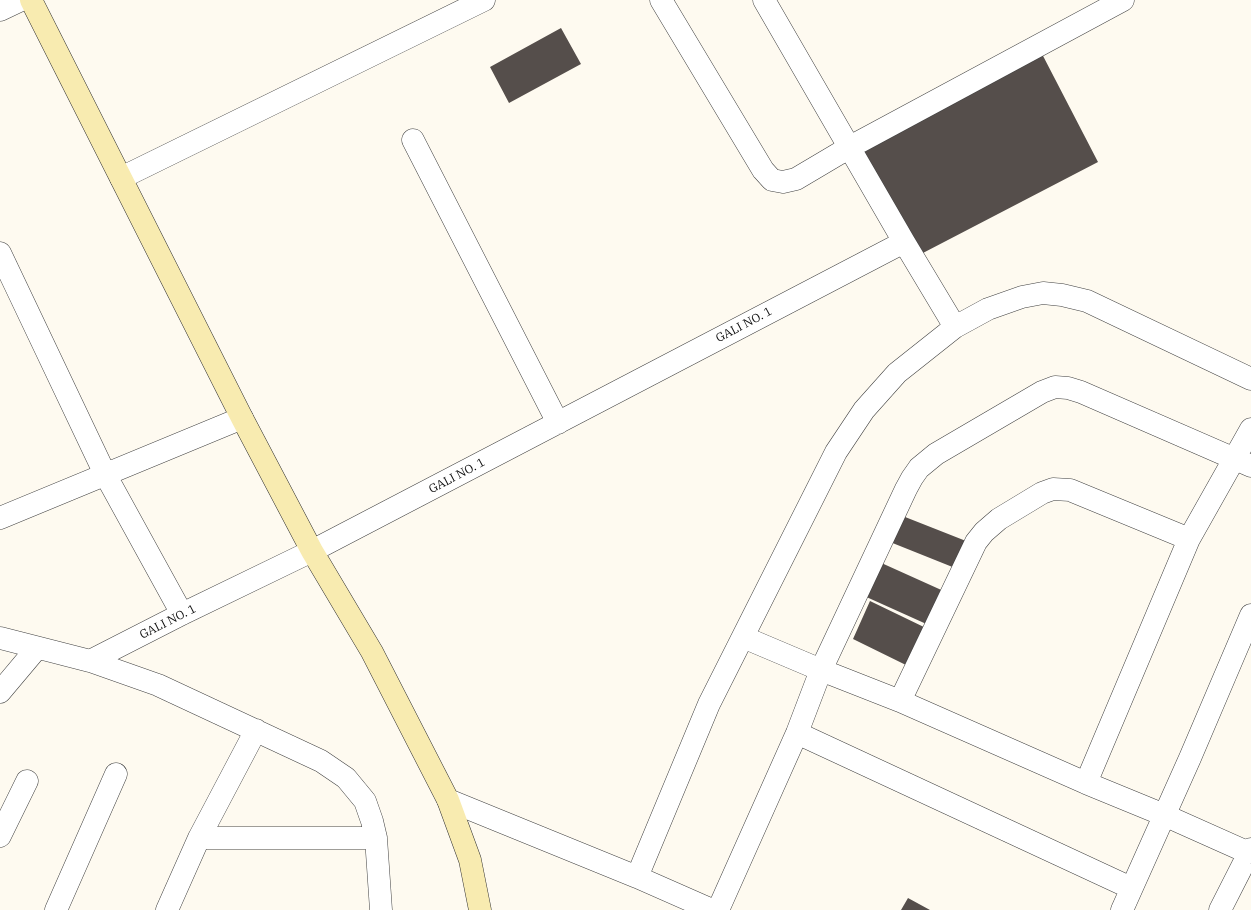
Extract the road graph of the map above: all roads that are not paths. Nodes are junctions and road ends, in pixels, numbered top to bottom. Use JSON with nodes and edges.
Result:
{"nodes":[{"id":1,"x":20,"y":0,"type":"edge"},
{"id":2,"x":32,"y":0,"type":"edge"},
{"id":3,"x":484,"y":0,"type":"edge"},
{"id":4,"x":661,"y":0,"type":"edge"},
{"id":5,"x":764,"y":0,"type":"edge"},
{"id":6,"x":1123,"y":0,"type":"edge"},
{"id":7,"x":0,"y":10,"type":"edge"},
{"id":8,"x":413,"y":140,"type":"dead end"},
{"id":9,"x":850,"y":147,"type":"junction"},
{"id":10,"x":121,"y":178,"type":"junction"},
{"id":11,"x":0,"y":253,"type":"edge"},
{"id":12,"x":913,"y":257,"type":"junction"},
{"id":13,"x":955,"y":326,"type":"junction"},
{"id":14,"x":1251,"y":379,"type":"edge"},
{"id":15,"x":242,"y":418,"type":"junction"},
{"id":16,"x":558,"y":423,"type":"junction"},
{"id":17,"x":1251,"y":429,"type":"edge"},
{"id":18,"x":1242,"y":463,"type":"edge"},
{"id":19,"x":105,"y":474,"type":"junction"},
{"id":20,"x":0,"y":518,"type":"edge"},
{"id":21,"x":1189,"y":539,"type":"junction"},
{"id":22,"x":321,"y":566,"type":"junction"},
{"id":23,"x":182,"y":614,"type":"junction"},
{"id":24,"x":1251,"y":616,"type":"edge"},
{"id":25,"x":743,"y":637,"type":"junction"},
{"id":26,"x":0,"y":638,"type":"edge"},
{"id":27,"x":38,"y":648,"type":"junction"},
{"id":28,"x":90,"y":661,"type":"junction"},
{"id":29,"x":821,"y":670,"type":"junction"},
{"id":30,"x":0,"y":692,"type":"edge"},
{"id":31,"x":900,"y":701,"type":"junction"},
{"id":32,"x":256,"y":730,"type":"junction"},
{"id":33,"x":797,"y":733,"type":"junction"},
{"id":34,"x":116,"y":774,"type":"dead end"},
{"id":35,"x":26,"y":781,"type":"dead end"},
{"id":36,"x":1086,"y":783,"type":"junction"},
{"id":37,"x":448,"y":800,"type":"junction"},
{"id":38,"x":1164,"y":815,"type":"junction"},
{"id":39,"x":0,"y":836,"type":"edge"},
{"id":40,"x":199,"y":838,"type":"junction"},
{"id":41,"x":376,"y":838,"type":"junction"},
{"id":42,"x":1250,"y":851,"type":"edge"},
{"id":43,"x":637,"y":877,"type":"junction"},
{"id":44,"x":1131,"y":888,"type":"junction"},
{"id":45,"x":56,"y":910,"type":"edge"},
{"id":46,"x":167,"y":910,"type":"edge"},
{"id":47,"x":381,"y":910,"type":"edge"},
{"id":48,"x":480,"y":910,"type":"edge"},
{"id":49,"x":712,"y":910,"type":"edge"},
{"id":50,"x":718,"y":910,"type":"edge"},
{"id":51,"x":1122,"y":910,"type":"edge"},
{"id":52,"x":1220,"y":910,"type":"edge"}],
"edges":[{"from":1,"to":7,"type":"street"},
{"from":2,"to":10,"type":"street"},
{"from":3,"to":10,"type":"street"},
{"from":4,"to":9,"type":"street"},
{"from":5,"to":9,"type":"street"},
{"from":6,"to":9,"type":"street"},
{"from":8,"to":16,"type":"street"},
{"from":9,"to":12,"type":"street"},
{"from":10,"to":15,"type":"street"},
{"from":11,"to":19,"type":"street"},
{"from":12,"to":13,"type":"street"},
{"from":12,"to":16,"type":"street","name":"GALI NO. 1"},
{"from":13,"to":14,"type":"street"},
{"from":13,"to":25,"type":"street"},
{"from":15,"to":19,"type":"street"},
{"from":15,"to":22,"type":"street"},
{"from":16,"to":22,"type":"street","name":"GALI NO. 1"},
{"from":17,"to":18,"type":"street"},
{"from":18,"to":21,"type":"street"},
{"from":18,"to":29,"type":"street"},
{"from":19,"to":20,"type":"street"},
{"from":19,"to":23,"type":"street"},
{"from":21,"to":31,"type":"street"},
{"from":21,"to":36,"type":"street"},
{"from":22,"to":23,"type":"street","name":"GALI NO. 1"},
{"from":22,"to":37,"type":"street"},
{"from":23,"to":28,"type":"street","name":"GALI NO. 1"},
{"from":24,"to":38,"type":"street"},
{"from":25,"to":29,"type":"street"},
{"from":25,"to":43,"type":"street"},
{"from":26,"to":27,"type":"street"},
{"from":27,"to":28,"type":"street"},
{"from":27,"to":30,"type":"street"},
{"from":28,"to":32,"type":"street"},
{"from":29,"to":31,"type":"street"},
{"from":29,"to":33,"type":"street"},
{"from":31,"to":36,"type":"street"},
{"from":32,"to":40,"type":"street"},
{"from":32,"to":41,"type":"street"},
{"from":33,"to":44,"type":"street"},
{"from":33,"to":50,"type":"street"},
{"from":34,"to":45,"type":"street"},
{"from":35,"to":39,"type":"street"},
{"from":36,"to":38,"type":"street"},
{"from":37,"to":43,"type":"street"},
{"from":37,"to":48,"type":"street"},
{"from":38,"to":42,"type":"street"},
{"from":38,"to":44,"type":"street"},
{"from":40,"to":41,"type":"street"},
{"from":40,"to":46,"type":"street"},
{"from":41,"to":47,"type":"street"},
{"from":42,"to":52,"type":"street"},
{"from":43,"to":49,"type":"street"},
{"from":44,"to":51,"type":"street"}]}
